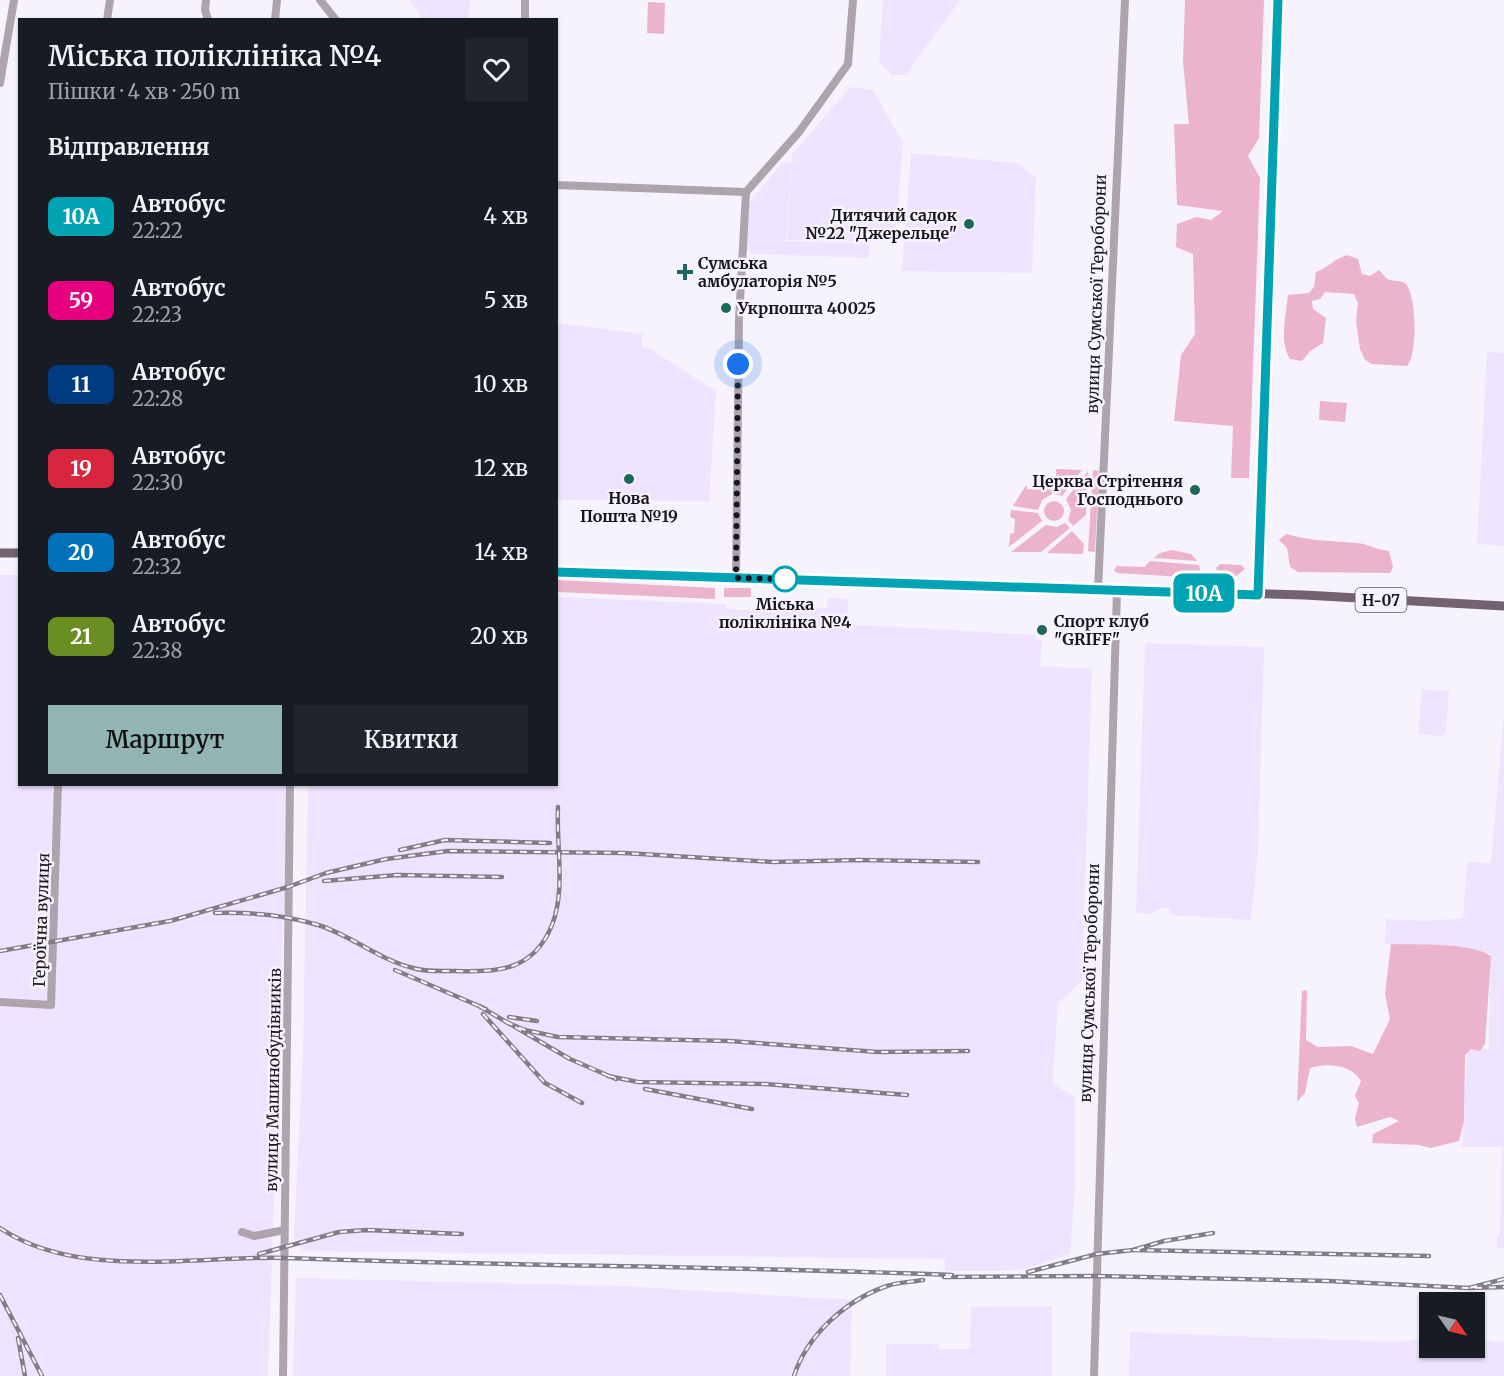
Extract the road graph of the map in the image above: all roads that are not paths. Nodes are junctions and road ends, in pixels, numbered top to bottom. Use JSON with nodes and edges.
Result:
{"nodes":[{"id":1,"x":14,"y":0,"type":"edge"},
{"id":2,"x":110,"y":0,"type":"edge"},
{"id":3,"x":206,"y":0,"type":"edge"},
{"id":4,"x":277,"y":0,"type":"edge"},
{"id":5,"x":320,"y":0,"type":"edge"},
{"id":6,"x":525,"y":0,"type":"edge"},
{"id":7,"x":852,"y":0,"type":"edge"},
{"id":8,"x":1125,"y":0,"type":"edge"},
{"id":9,"x":1278,"y":0,"type":"edge"},
{"id":10,"x":107,"y":18,"type":"edge"},
{"id":11,"x":207,"y":18,"type":"edge"},
{"id":12,"x":275,"y":18,"type":"edge"},
{"id":13,"x":334,"y":18,"type":"edge"},
{"id":14,"x":525,"y":18,"type":"edge"},
{"id":15,"x":0,"y":83,"type":"edge"},
{"id":16,"x":558,"y":185,"type":"edge"},
{"id":17,"x":746,"y":192,"type":"junction"},
{"id":18,"x":0,"y":553,"type":"edge"},
{"id":19,"x":18,"y":553,"type":"edge"},
{"id":20,"x":558,"y":572,"type":"edge"},
{"id":21,"x":736,"y":578,"type":"junction"},
{"id":22,"x":1098,"y":590,"type":"junction"},
{"id":23,"x":1117,"y":590,"type":"junction"},
{"id":24,"x":1258,"y":595,"type":"junction"},
{"id":25,"x":1504,"y":606,"type":"edge"},
{"id":26,"x":58,"y":786,"type":"edge"},
{"id":27,"x":290,"y":786,"type":"edge"},
{"id":28,"x":0,"y":1002,"type":"edge"},
{"id":29,"x":284,"y":1230,"type":"junction"},
{"id":30,"x":242,"y":1232,"type":"dead end"},
{"id":31,"x":283,"y":1376,"type":"edge"},
{"id":32,"x":1094,"y":1376,"type":"edge"}],
"edges":[{"from":1,"to":15,"type":"street"},
{"from":2,"to":10,"type":"street"},
{"from":3,"to":11,"type":"street"},
{"from":4,"to":12,"type":"street"},
{"from":5,"to":13,"type":"street"},
{"from":6,"to":14,"type":"street"},
{"from":7,"to":17,"type":"street"},
{"from":8,"to":22,"type":"street","name":"вулиця Сумської Тероборони"},
{"from":9,"to":24,"type":"main road"},
{"from":16,"to":17,"type":"street"},
{"from":17,"to":21,"type":"street"},
{"from":18,"to":19,"type":"main road"},
{"from":20,"to":21,"type":"main road"},
{"from":21,"to":22,"type":"main road"},
{"from":22,"to":23,"type":"main road"},
{"from":23,"to":24,"type":"main road"},
{"from":23,"to":32,"type":"street","name":"вулиця Сумської Тероборони"},
{"from":24,"to":25,"type":"main road","number":"Н-07"},
{"from":26,"to":28,"type":"street","name":"Героїчна вулиця"},
{"from":27,"to":29,"type":"street","name":"вулиця Машинобудівників"},
{"from":29,"to":30,"type":"street"},
{"from":29,"to":31,"type":"street","name":"вулиця Машинобудівників"}]}
